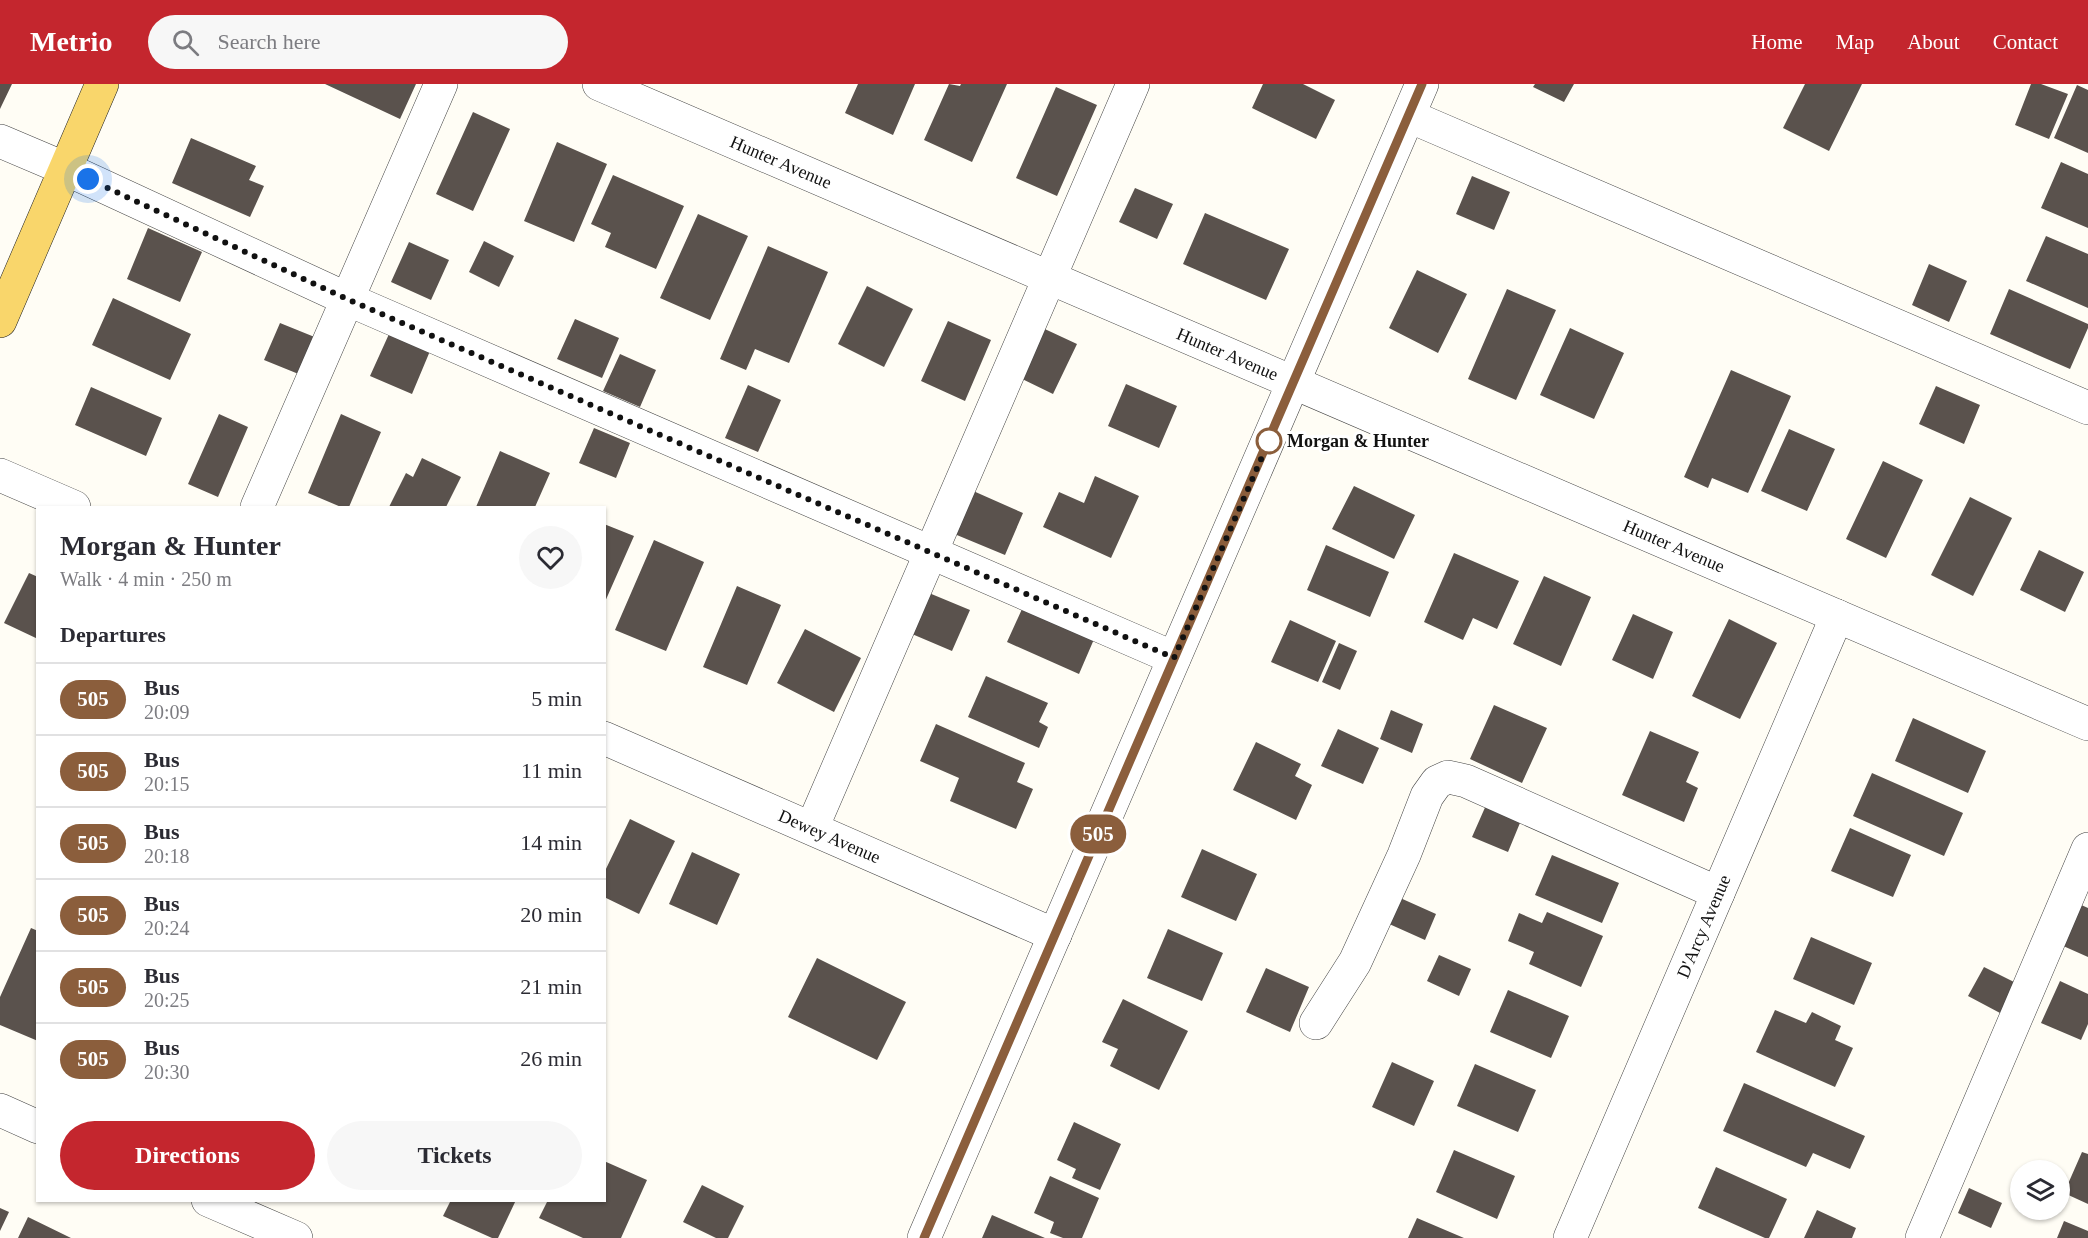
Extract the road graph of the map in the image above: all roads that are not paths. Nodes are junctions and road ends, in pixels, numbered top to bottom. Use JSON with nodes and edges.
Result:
{"nodes":[{"id":1,"x":102,"y":84,"type":"edge"},
{"id":2,"x":441,"y":84,"type":"edge"},
{"id":3,"x":599,"y":84,"type":"edge"},
{"id":4,"x":1133,"y":84,"type":"edge"},
{"id":5,"x":1422,"y":84,"type":"edge"},
{"id":6,"x":1409,"y":116,"type":"junction"},
{"id":7,"x":0,"y":141,"type":"edge"},
{"id":8,"x":66,"y":169,"type":"junction"},
{"id":9,"x":1049,"y":278,"type":"junction"},
{"id":10,"x":347,"y":299,"type":"junction"},
{"id":11,"x":0,"y":321,"type":"edge"},
{"id":12,"x":1294,"y":382,"type":"junction"},
{"id":13,"x":2088,"y":408,"type":"edge"},
{"id":14,"x":0,"y":475,"type":"edge"},
{"id":15,"x":72,"y":506,"type":"edge"},
{"id":16,"x":257,"y":506,"type":"edge"},
{"id":17,"x":930,"y":552,"type":"junction"},
{"id":18,"x":1837,"y":616,"type":"junction"},
{"id":19,"x":1174,"y":658,"type":"junction"},
{"id":20,"x":2088,"y":724,"type":"edge"},
{"id":21,"x":606,"y":739,"type":"edge"},
{"id":22,"x":812,"y":828,"type":"junction"},
{"id":23,"x":2088,"y":849,"type":"edge"},
{"id":24,"x":1718,"y":893,"type":"junction"},
{"id":25,"x":1054,"y":935,"type":"junction"},
{"id":26,"x":1316,"y":1023,"type":"dead end"},
{"id":27,"x":0,"y":1110,"type":"edge"},
{"id":28,"x":36,"y":1125,"type":"edge"},
{"id":29,"x":213,"y":1202,"type":"edge"},
{"id":30,"x":292,"y":1237,"type":"edge"},
{"id":31,"x":924,"y":1238,"type":"edge"},
{"id":32,"x":1570,"y":1238,"type":"edge"},
{"id":33,"x":1922,"y":1238,"type":"edge"}],
"edges":[{"from":1,"to":8,"type":"main road"},
{"from":2,"to":10,"type":"street"},
{"from":3,"to":9,"type":"street","name":"Hunter Avenue"},
{"from":4,"to":9,"type":"street"},
{"from":5,"to":6,"type":"street"},
{"from":6,"to":12,"type":"street"},
{"from":6,"to":13,"type":"street"},
{"from":7,"to":8,"type":"street"},
{"from":8,"to":10,"type":"street"},
{"from":8,"to":11,"type":"main road"},
{"from":9,"to":12,"type":"street","name":"Hunter Avenue"},
{"from":9,"to":17,"type":"street"},
{"from":10,"to":16,"type":"street"},
{"from":10,"to":17,"type":"street"},
{"from":12,"to":18,"type":"street","name":"Hunter Avenue"},
{"from":12,"to":19,"type":"street"},
{"from":14,"to":15,"type":"street"},
{"from":17,"to":19,"type":"street"},
{"from":17,"to":22,"type":"street"},
{"from":18,"to":20,"type":"street","name":"Hunter Avenue"},
{"from":18,"to":24,"type":"street","name":"D'Arcy Avenue"},
{"from":19,"to":25,"type":"street"},
{"from":21,"to":22,"type":"street","name":"Dewey Avenue"},
{"from":22,"to":25,"type":"street","name":"Dewey Avenue"},
{"from":23,"to":33,"type":"street"},
{"from":24,"to":26,"type":"street"},
{"from":24,"to":32,"type":"street","name":"D'Arcy Avenue"},
{"from":25,"to":31,"type":"street"},
{"from":27,"to":28,"type":"street"},
{"from":29,"to":30,"type":"street"}]}
